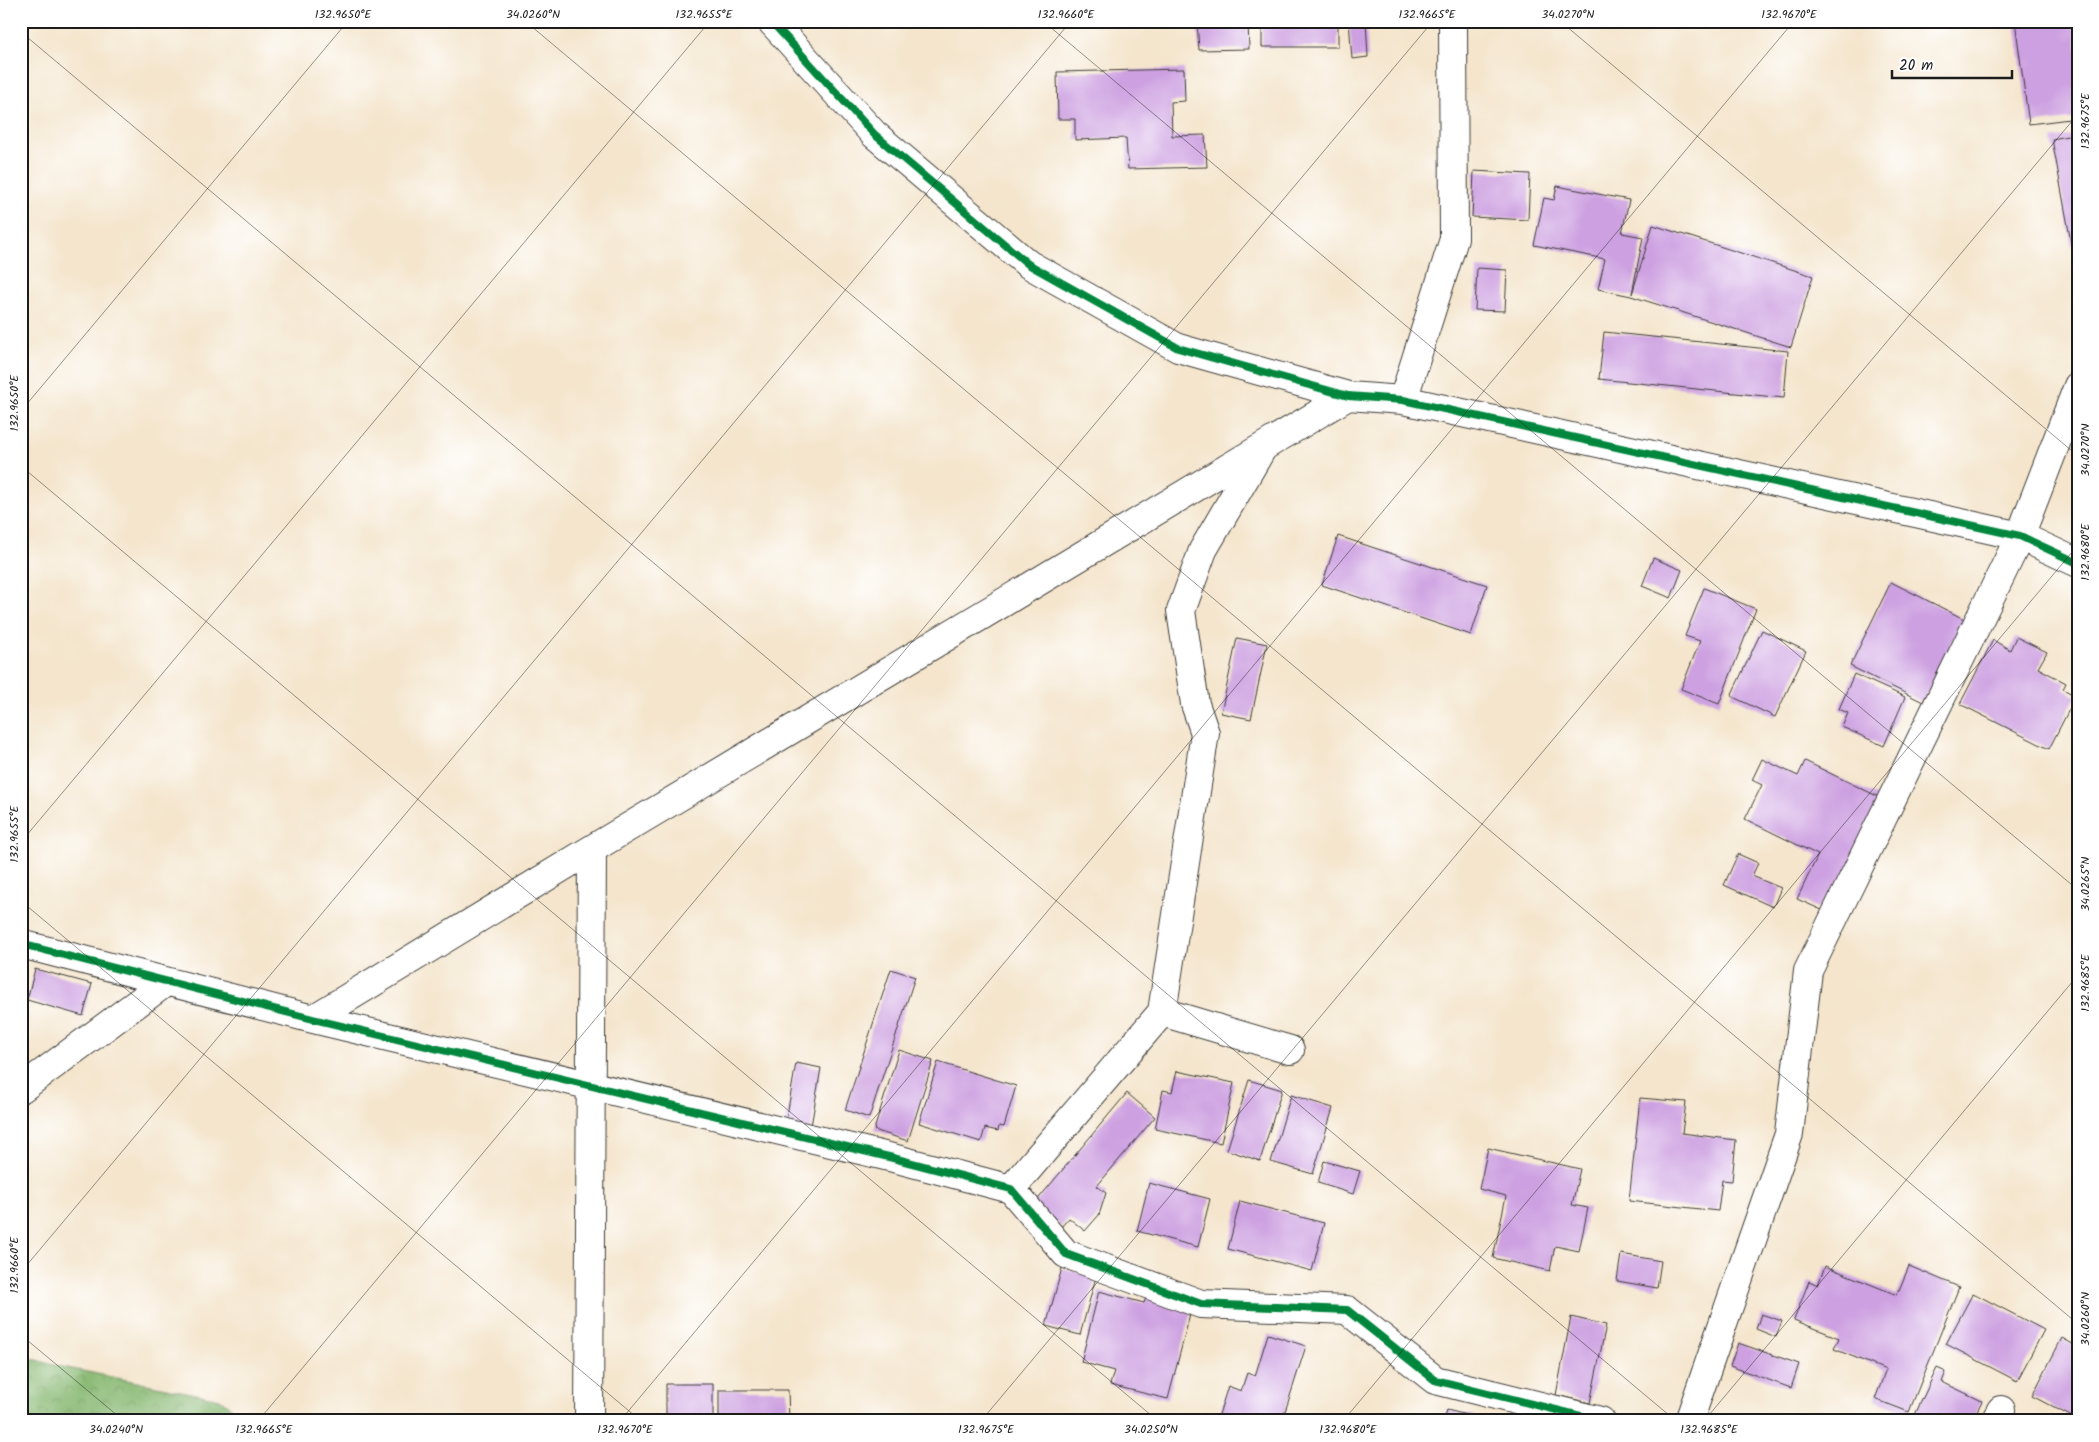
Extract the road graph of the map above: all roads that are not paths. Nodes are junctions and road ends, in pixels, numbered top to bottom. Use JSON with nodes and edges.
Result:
{"nodes":[{"id":1,"x":771,"y":21,"type":"edge"},
{"id":2,"x":1453,"y":21,"type":"edge"},
{"id":3,"x":2078,"y":386,"type":"edge"},
{"id":4,"x":1348,"y":396,"type":"junction"},
{"id":5,"x":1403,"y":400,"type":"junction"},
{"id":6,"x":1262,"y":448,"type":"junction"},
{"id":7,"x":2020,"y":536,"type":"junction"},
{"id":8,"x":2078,"y":563,"type":"edge"},
{"id":9,"x":592,"y":848,"type":"junction"},
{"id":10,"x":21,"y":944,"type":"edge"},
{"id":11,"x":166,"y":982,"type":"junction"},
{"id":12,"x":1162,"y":1012,"type":"junction"},
{"id":13,"x":313,"y":1019,"type":"junction"},
{"id":14,"x":1290,"y":1050,"type":"dead end"},
{"id":15,"x":591,"y":1085,"type":"junction"},
{"id":16,"x":21,"y":1089,"type":"edge"},
{"id":17,"x":1011,"y":1189,"type":"junction"},
{"id":18,"x":589,"y":1421,"type":"edge"},
{"id":19,"x":1601,"y":1421,"type":"edge"},
{"id":20,"x":1689,"y":1421,"type":"edge"}],
"edges":[{"from":1,"to":4,"type":"street"},
{"from":2,"to":5,"type":"street"},
{"from":3,"to":7,"type":"street"},
{"from":4,"to":5,"type":"street"},
{"from":4,"to":6,"type":"street"},
{"from":5,"to":7,"type":"street"},
{"from":6,"to":9,"type":"street"},
{"from":6,"to":12,"type":"street"},
{"from":7,"to":8,"type":"street"},
{"from":7,"to":20,"type":"street"},
{"from":9,"to":13,"type":"street"},
{"from":9,"to":15,"type":"street"},
{"from":10,"to":11,"type":"street"},
{"from":11,"to":13,"type":"street"},
{"from":11,"to":16,"type":"street"},
{"from":12,"to":14,"type":"street"},
{"from":12,"to":17,"type":"street"},
{"from":13,"to":15,"type":"street"},
{"from":15,"to":17,"type":"street"},
{"from":15,"to":18,"type":"street"},
{"from":17,"to":19,"type":"street"}]}
